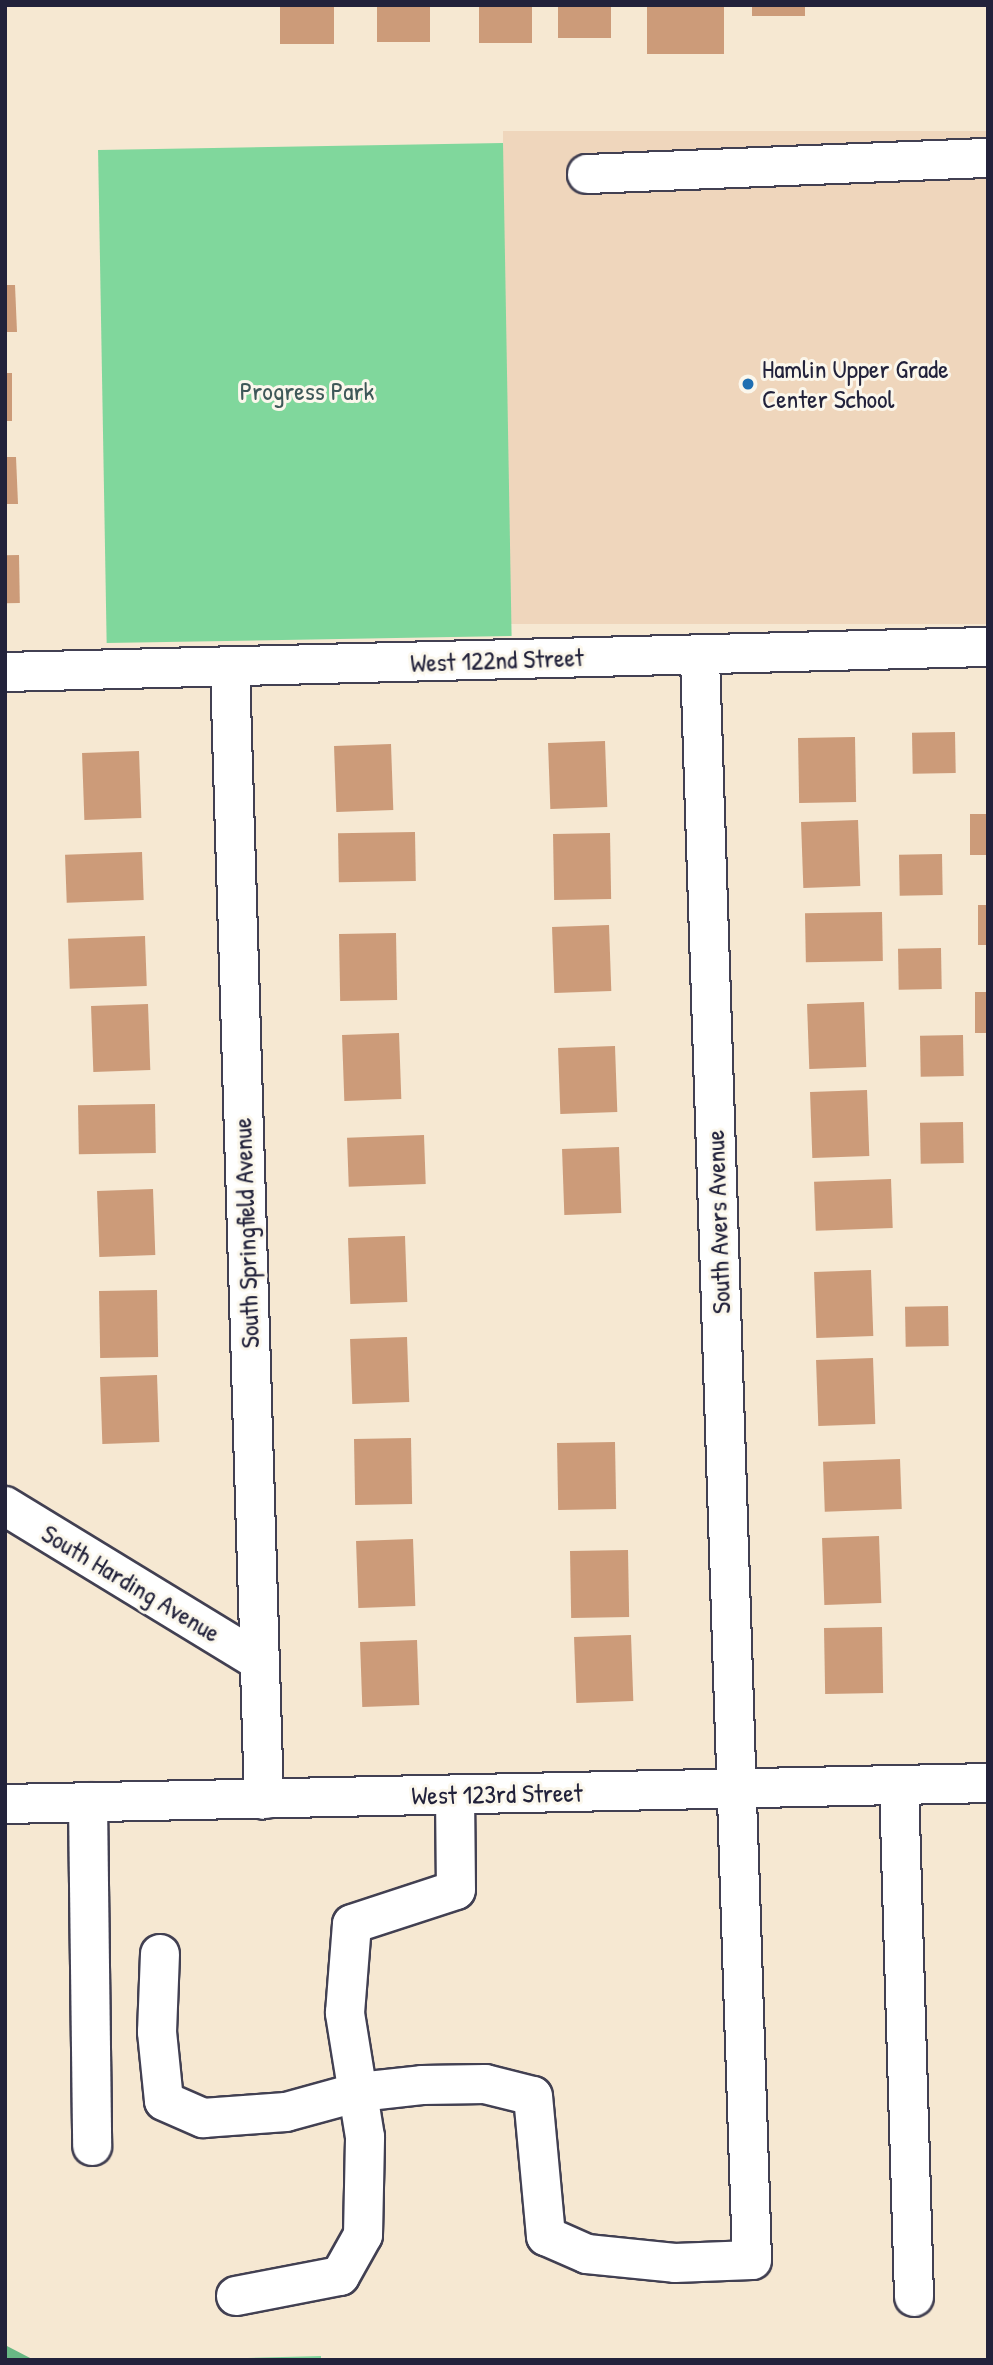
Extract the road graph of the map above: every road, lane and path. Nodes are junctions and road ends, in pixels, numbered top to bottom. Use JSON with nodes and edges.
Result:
{"nodes":[{"id":1,"x":988,"y":159,"type":"edge"},
{"id":2,"x":587,"y":174,"type":"dead end"},
{"id":3,"x":988,"y":647,"type":"edge"},
{"id":4,"x":700,"y":655,"type":"junction"},
{"id":5,"x":230,"y":668,"type":"junction"},
{"id":6,"x":5,"y":672,"type":"edge"},
{"id":7,"x":5,"y":1506,"type":"edge"},
{"id":8,"x":257,"y":1660,"type":"junction"},
{"id":9,"x":988,"y":1783,"type":"edge"},
{"id":10,"x":899,"y":1785,"type":"junction"},
{"id":11,"x":736,"y":1789,"type":"junction"},
{"id":12,"x":455,"y":1795,"type":"junction"},
{"id":13,"x":264,"y":1799,"type":"junction"},
{"id":14,"x":88,"y":1802,"type":"junction"},
{"id":15,"x":5,"y":1804,"type":"edge"},
{"id":16,"x":160,"y":1954,"type":"dead end"},
{"id":17,"x":359,"y":2092,"type":"junction"},
{"id":18,"x":92,"y":2146,"type":"dead end"},
{"id":19,"x":236,"y":2296,"type":"dead end"},
{"id":20,"x":914,"y":2297,"type":"dead end"}],
"edges":[{"from":1,"to":2,"type":"street"},
{"from":3,"to":4,"type":"street","name":"West 122nd Street"},
{"from":4,"to":5,"type":"street","name":"West 122nd Street"},
{"from":4,"to":11,"type":"street","name":"South Avers Avenue"},
{"from":5,"to":6,"type":"street","name":"West 122nd Street"},
{"from":5,"to":8,"type":"street","name":"South Springfield Avenue"},
{"from":7,"to":8,"type":"street","name":"South Harding Avenue"},
{"from":8,"to":13,"type":"street","name":"South Springfield Avenue"},
{"from":9,"to":10,"type":"street","name":"West 123rd Street"},
{"from":10,"to":11,"type":"street","name":"West 123rd Street"},
{"from":10,"to":20,"type":"street"},
{"from":11,"to":12,"type":"street","name":"West 123rd Street"},
{"from":11,"to":17,"type":"street","name":"South Avers Avenue"},
{"from":12,"to":13,"type":"street","name":"West 123rd Street"},
{"from":12,"to":17,"type":"street"},
{"from":13,"to":14,"type":"street","name":"West 123rd Street"},
{"from":14,"to":15,"type":"street","name":"West 123rd Street"},
{"from":14,"to":18,"type":"street"},
{"from":16,"to":17,"type":"street"},
{"from":17,"to":19,"type":"street"}]}
